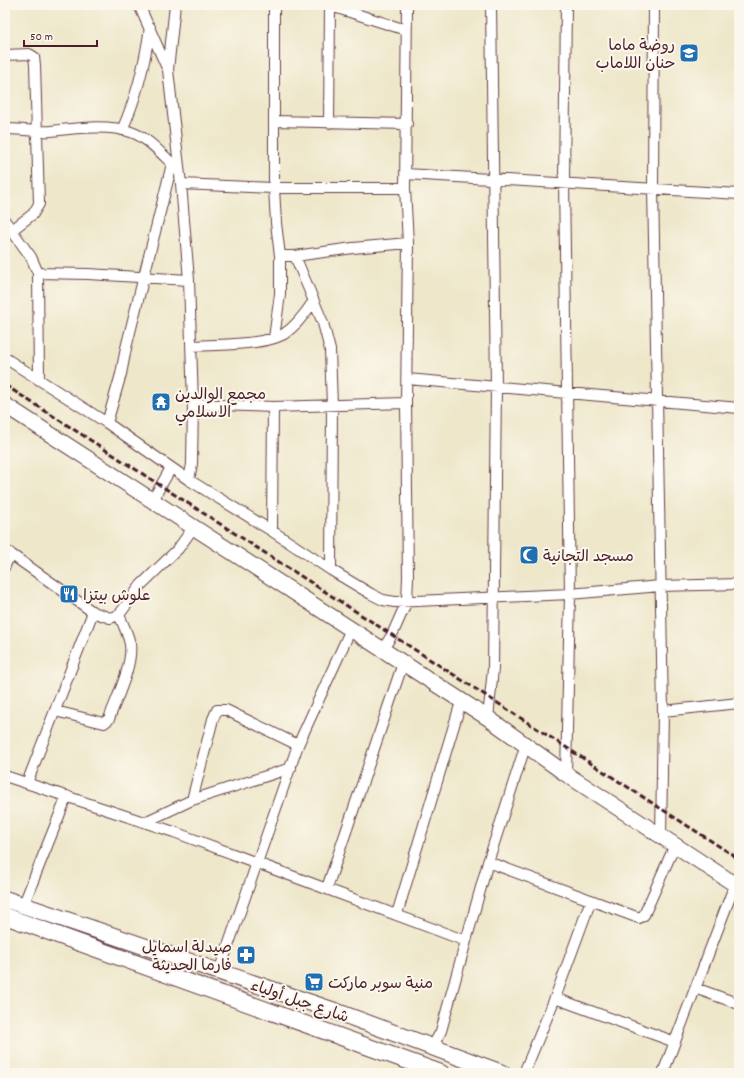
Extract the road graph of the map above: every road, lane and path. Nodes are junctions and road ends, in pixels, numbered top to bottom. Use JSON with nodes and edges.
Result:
{"nodes":[{"id":1,"x":139,"y":5,"type":"edge"},
{"id":2,"x":175,"y":5,"type":"edge"},
{"id":3,"x":274,"y":5,"type":"edge"},
{"id":4,"x":329,"y":5,"type":"edge"},
{"id":5,"x":407,"y":5,"type":"edge"},
{"id":6,"x":491,"y":5,"type":"edge"},
{"id":7,"x":566,"y":5,"type":"edge"},
{"id":8,"x":654,"y":5,"type":"edge"},
{"id":9,"x":150,"y":27,"type":"junction"},
{"id":10,"x":406,"y":30,"type":"junction"},
{"id":11,"x":5,"y":55,"type":"edge"},
{"id":12,"x":168,"y":70,"type":"junction"},
{"id":13,"x":275,"y":121,"type":"junction"},
{"id":14,"x":329,"y":122,"type":"junction"},
{"id":15,"x":407,"y":124,"type":"junction"},
{"id":16,"x":5,"y":129,"type":"edge"},
{"id":17,"x":36,"y":130,"type":"junction"},
{"id":18,"x":122,"y":130,"type":"junction"},
{"id":19,"x":176,"y":167,"type":"junction"},
{"id":20,"x":406,"y":174,"type":"junction"},
{"id":21,"x":493,"y":179,"type":"junction"},
{"id":22,"x":564,"y":182,"type":"junction"},
{"id":23,"x":181,"y":184,"type":"junction"},
{"id":24,"x":274,"y":188,"type":"junction"},
{"id":25,"x":405,"y":188,"type":"junction"},
{"id":26,"x":653,"y":188,"type":"junction"},
{"id":27,"x":739,"y":194,"type":"edge"},
{"id":28,"x":5,"y":221,"type":"edge"},
{"id":29,"x":12,"y":230,"type":"junction"},
{"id":30,"x":408,"y":244,"type":"junction"},
{"id":31,"x":280,"y":256,"type":"junction"},
{"id":32,"x":295,"y":256,"type":"junction"},
{"id":33,"x":38,"y":273,"type":"junction"},
{"id":34,"x":143,"y":278,"type":"junction"},
{"id":35,"x":189,"y":280,"type":"junction"},
{"id":36,"x":313,"y":302,"type":"junction"},
{"id":37,"x":274,"y":338,"type":"junction"},
{"id":38,"x":192,"y":346,"type":"junction"},
{"id":39,"x":5,"y":358,"type":"edge"},
{"id":40,"x":406,"y":379,"type":"junction"},
{"id":41,"x":40,"y":380,"type":"junction"},
{"id":42,"x":496,"y":386,"type":"junction"},
{"id":43,"x":567,"y":392,"type":"junction"},
{"id":44,"x":658,"y":401,"type":"junction"},
{"id":45,"x":406,"y":403,"type":"junction"},
{"id":46,"x":193,"y":404,"type":"junction"},
{"id":47,"x":5,"y":405,"type":"edge"},
{"id":48,"x":332,"y":405,"type":"junction"},
{"id":49,"x":273,"y":407,"type":"junction"},
{"id":50,"x":739,"y":408,"type":"edge"},
{"id":51,"x":107,"y":424,"type":"junction"},
{"id":52,"x":171,"y":468,"type":"junction"},
{"id":53,"x":189,"y":480,"type":"junction"},
{"id":54,"x":152,"y":501,"type":"junction"},
{"id":55,"x":193,"y":528,"type":"junction"},
{"id":56,"x":272,"y":531,"type":"junction"},
{"id":57,"x":7,"y":552,"type":"edge"},
{"id":58,"x":5,"y":566,"type":"edge"},
{"id":59,"x":331,"y":570,"type":"junction"},
{"id":60,"x":739,"y":584,"type":"edge"},
{"id":61,"x":660,"y":586,"type":"junction"},
{"id":62,"x":570,"y":594,"type":"junction"},
{"id":63,"x":495,"y":596,"type":"junction"},
{"id":64,"x":407,"y":601,"type":"junction"},
{"id":65,"x":93,"y":612,"type":"junction"},
{"id":66,"x":119,"y":615,"type":"junction"},
{"id":67,"x":351,"y":629,"type":"junction"},
{"id":68,"x":383,"y":649,"type":"junction"},
{"id":69,"x":403,"y":663,"type":"junction"},
{"id":70,"x":461,"y":702,"type":"junction"},
{"id":71,"x":739,"y":703,"type":"edge"},
{"id":72,"x":55,"y":711,"type":"junction"},
{"id":73,"x":663,"y":711,"type":"junction"},
{"id":74,"x":488,"y":718,"type":"junction"},
{"id":75,"x":526,"y":744,"type":"junction"},
{"id":76,"x":298,"y":745,"type":"junction"},
{"id":77,"x":291,"y":768,"type":"junction"},
{"id":78,"x":566,"y":774,"type":"junction"},
{"id":79,"x":5,"y":776,"type":"edge"},
{"id":80,"x":27,"y":783,"type":"junction"},
{"id":81,"x":67,"y":796,"type":"junction"},
{"id":82,"x":192,"y":800,"type":"junction"},
{"id":83,"x":145,"y":822,"type":"junction"},
{"id":84,"x":661,"y":836,"type":"junction"},
{"id":85,"x":675,"y":845,"type":"junction"},
{"id":86,"x":488,"y":862,"type":"junction"},
{"id":87,"x":256,"y":863,"type":"junction"},
{"id":88,"x":737,"y":886,"type":"edge"},
{"id":89,"x":326,"y":888,"type":"junction"},
{"id":90,"x":5,"y":899,"type":"edge"},
{"id":91,"x":591,"y":900,"type":"junction"},
{"id":92,"x":23,"y":906,"type":"junction"},
{"id":93,"x":397,"y":914,"type":"junction"},
{"id":94,"x":5,"y":916,"type":"edge"},
{"id":95,"x":466,"y":941,"type":"junction"},
{"id":96,"x":219,"y":972,"type":"junction"},
{"id":97,"x":695,"y":988,"type":"junction"},
{"id":98,"x":555,"y":998,"type":"junction"},
{"id":99,"x":739,"y":1004,"type":"edge"},
{"id":100,"x":675,"y":1042,"type":"junction"},
{"id":101,"x":433,"y":1046,"type":"junction"},
{"id":102,"x":441,"y":1073,"type":"edge"},
{"id":103,"x":502,"y":1073,"type":"edge"},
{"id":104,"x":524,"y":1073,"type":"edge"},
{"id":105,"x":663,"y":1073,"type":"edge"}],
"edges":[{"from":1,"to":9,"type":"street"},
{"from":2,"to":12,"type":"street"},
{"from":3,"to":13,"type":"street"},
{"from":4,"to":10,"type":"street"},
{"from":4,"to":14,"type":"street"},
{"from":5,"to":10,"type":"street"},
{"from":6,"to":21,"type":"street"},
{"from":7,"to":22,"type":"street"},
{"from":8,"to":26,"type":"street"},
{"from":9,"to":12,"type":"street"},
{"from":9,"to":18,"type":"street"},
{"from":10,"to":15,"type":"street"},
{"from":11,"to":17,"type":"street"},
{"from":12,"to":19,"type":"street"},
{"from":13,"to":14,"type":"street"},
{"from":13,"to":24,"type":"street"},
{"from":14,"to":15,"type":"street"},
{"from":15,"to":20,"type":"street"},
{"from":16,"to":17,"type":"street"},
{"from":17,"to":18,"type":"street"},
{"from":17,"to":29,"type":"street"},
{"from":18,"to":19,"type":"street"},
{"from":19,"to":23,"type":"street"},
{"from":19,"to":34,"type":"street"},
{"from":20,"to":21,"type":"street"},
{"from":20,"to":25,"type":"street"},
{"from":21,"to":22,"type":"street"},
{"from":21,"to":42,"type":"street"},
{"from":22,"to":26,"type":"street"},
{"from":22,"to":43,"type":"street"},
{"from":23,"to":24,"type":"street"},
{"from":23,"to":35,"type":"street"},
{"from":24,"to":25,"type":"street"},
{"from":24,"to":31,"type":"street"},
{"from":25,"to":30,"type":"street"},
{"from":26,"to":27,"type":"street"},
{"from":26,"to":44,"type":"street"},
{"from":28,"to":29,"type":"street"},
{"from":29,"to":33,"type":"street"},
{"from":30,"to":32,"type":"street"},
{"from":30,"to":40,"type":"street"},
{"from":31,"to":32,"type":"street"},
{"from":31,"to":37,"type":"street"},
{"from":32,"to":36,"type":"street"},
{"from":33,"to":34,"type":"street"},
{"from":33,"to":41,"type":"street"},
{"from":34,"to":35,"type":"street"},
{"from":34,"to":51,"type":"street"},
{"from":35,"to":38,"type":"street"},
{"from":36,"to":37,"type":"street"},
{"from":36,"to":48,"type":"street"},
{"from":37,"to":38,"type":"street"},
{"from":38,"to":46,"type":"street"},
{"from":39,"to":41,"type":"street"},
{"from":40,"to":42,"type":"street"},
{"from":40,"to":45,"type":"street"},
{"from":41,"to":51,"type":"street"},
{"from":42,"to":43,"type":"street"},
{"from":42,"to":63,"type":"street"},
{"from":43,"to":44,"type":"street"},
{"from":43,"to":62,"type":"street"},
{"from":44,"to":50,"type":"street"},
{"from":44,"to":61,"type":"street"},
{"from":45,"to":48,"type":"street"},
{"from":45,"to":64,"type":"street"},
{"from":46,"to":49,"type":"street"},
{"from":46,"to":53,"type":"street"},
{"from":47,"to":54,"type":"street"},
{"from":48,"to":49,"type":"street"},
{"from":48,"to":59,"type":"street"},
{"from":49,"to":56,"type":"street"},
{"from":51,"to":52,"type":"street"},
{"from":52,"to":53,"type":"street"},
{"from":52,"to":54,"type":"street"},
{"from":53,"to":56,"type":"street"},
{"from":54,"to":55,"type":"street"},
{"from":55,"to":66,"type":"street"},
{"from":55,"to":67,"type":"street"},
{"from":56,"to":59,"type":"street"},
{"from":57,"to":58,"type":"street"},
{"from":57,"to":65,"type":"street"},
{"from":59,"to":64,"type":"street"},
{"from":60,"to":61,"type":"street"},
{"from":61,"to":62,"type":"street"},
{"from":61,"to":73,"type":"street"},
{"from":62,"to":63,"type":"street"},
{"from":62,"to":78,"type":"street"},
{"from":63,"to":64,"type":"street"},
{"from":63,"to":74,"type":"street"},
{"from":64,"to":68,"type":"street"},
{"from":65,"to":66,"type":"street"},
{"from":65,"to":72,"type":"street"},
{"from":66,"to":72,"type":"street"},
{"from":67,"to":68,"type":"street"},
{"from":67,"to":76,"type":"street"},
{"from":68,"to":69,"type":"street"},
{"from":69,"to":70,"type":"street"},
{"from":69,"to":89,"type":"street"},
{"from":70,"to":74,"type":"street"},
{"from":70,"to":93,"type":"street"},
{"from":71,"to":73,"type":"street"},
{"from":72,"to":80,"type":"street"},
{"from":73,"to":84,"type":"street"},
{"from":74,"to":75,"type":"street"},
{"from":75,"to":78,"type":"street"},
{"from":75,"to":86,"type":"street"},
{"from":76,"to":77,"type":"street"},
{"from":76,"to":82,"type":"street"},
{"from":77,"to":82,"type":"street"},
{"from":77,"to":87,"type":"street"},
{"from":78,"to":84,"type":"street"},
{"from":79,"to":80,"type":"street"},
{"from":80,"to":81,"type":"street"},
{"from":81,"to":83,"type":"street"},
{"from":81,"to":92,"type":"street"},
{"from":82,"to":83,"type":"street"},
{"from":83,"to":87,"type":"street"},
{"from":84,"to":85,"type":"street"},
{"from":85,"to":88,"type":"street"},
{"from":85,"to":91,"type":"street"},
{"from":86,"to":91,"type":"street"},
{"from":86,"to":95,"type":"street"},
{"from":87,"to":89,"type":"street"},
{"from":87,"to":96,"type":"street"},
{"from":88,"to":97,"type":"street"},
{"from":89,"to":93,"type":"street"},
{"from":90,"to":92,"type":"main road","name":"شارع جبل أولياء"},
{"from":91,"to":98,"type":"street"},
{"from":92,"to":96,"type":"main road","name":"شارع جبل أولياء"},
{"from":93,"to":95,"type":"street"},
{"from":94,"to":102,"type":"main road","name":"شارع جبل أولياء"},
{"from":95,"to":101,"type":"street"},
{"from":96,"to":101,"type":"main road","name":"شارع جبل أولياء"},
{"from":97,"to":99,"type":"street"},
{"from":97,"to":100,"type":"street"},
{"from":98,"to":100,"type":"street"},
{"from":98,"to":104,"type":"street"},
{"from":100,"to":105,"type":"street"},
{"from":101,"to":103,"type":"main road","name":"شارع جبل أولياء"}]}
